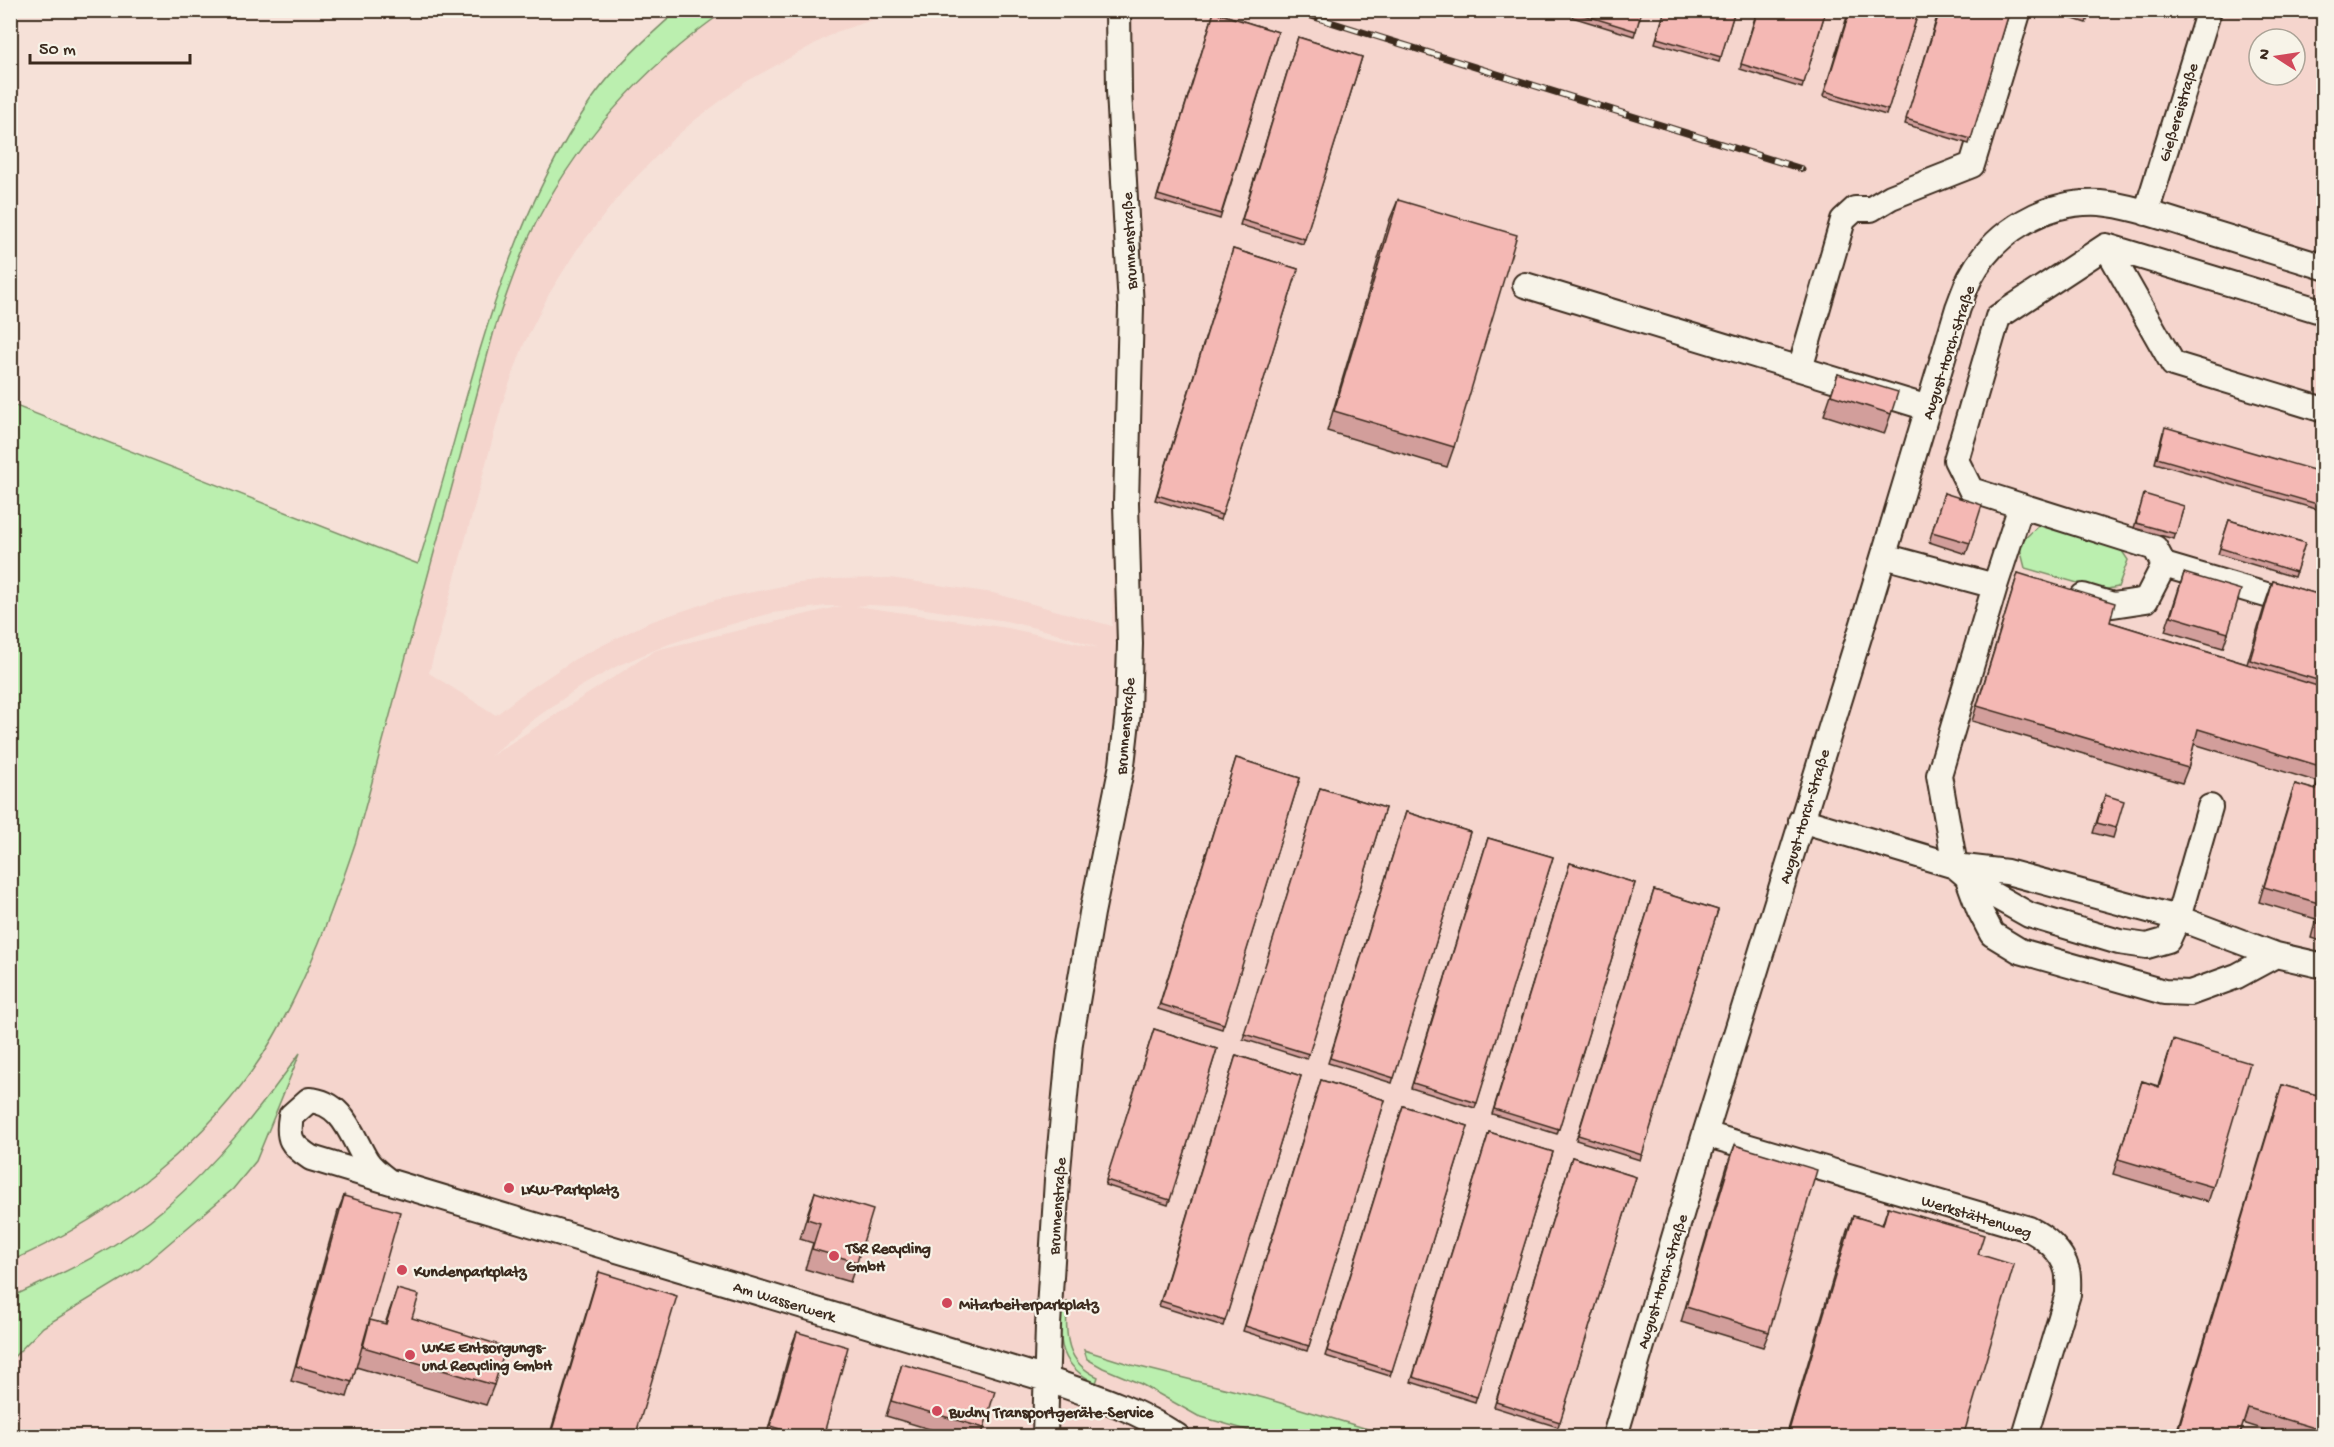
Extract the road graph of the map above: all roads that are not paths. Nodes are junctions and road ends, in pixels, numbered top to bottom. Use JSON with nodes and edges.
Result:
{"nodes":[{"id":1,"x":1118,"y":10,"type":"edge"},
{"id":2,"x":2019,"y":10,"type":"edge"},
{"id":3,"x":2209,"y":10,"type":"edge"},
{"id":4,"x":2146,"y":213,"type":"junction"},
{"id":5,"x":2106,"y":246,"type":"junction"},
{"id":6,"x":2324,"y":267,"type":"edge"},
{"id":7,"x":1525,"y":285,"type":"dead end"},
{"id":8,"x":2324,"y":312,"type":"edge"},
{"id":9,"x":1800,"y":369,"type":"junction"},
{"id":10,"x":1928,"y":408,"type":"junction"},
{"id":11,"x":2324,"y":410,"type":"edge"},
{"id":12,"x":2021,"y":506,"type":"junction"},
{"id":13,"x":1884,"y":556,"type":"junction"},
{"id":14,"x":2164,"y":565,"type":"junction"},
{"id":15,"x":2018,"y":576,"type":"edge"},
{"id":16,"x":1995,"y":586,"type":"junction"},
{"id":17,"x":2060,"y":589,"type":"edge"},
{"id":18,"x":2324,"y":612,"type":"edge"},
{"id":19,"x":2210,"y":807,"type":"dead end"},
{"id":20,"x":1801,"y":820,"type":"junction"},
{"id":21,"x":2007,"y":872,"type":"junction"},
{"id":22,"x":1968,"y":877,"type":"junction"},
{"id":23,"x":2178,"y":918,"type":"junction"},
{"id":24,"x":2276,"y":955,"type":"junction"},
{"id":25,"x":2324,"y":966,"type":"edge"},
{"id":26,"x":1705,"y":1134,"type":"junction"},
{"id":27,"x":387,"y":1180,"type":"dead end"},
{"id":28,"x":1047,"y":1379,"type":"junction"},
{"id":29,"x":1045,"y":1437,"type":"edge"},
{"id":30,"x":1177,"y":1437,"type":"edge"},
{"id":31,"x":1615,"y":1437,"type":"edge"},
{"id":32,"x":2025,"y":1437,"type":"edge"}],
"edges":[{"from":1,"to":28,"type":"street","name":"Brunnenstraße"},
{"from":2,"to":9,"type":"street"},
{"from":3,"to":4,"type":"street","name":"Gießereistraße"},
{"from":4,"to":6,"type":"street"},
{"from":4,"to":10,"type":"street","name":"August-Horch-Straße"},
{"from":5,"to":8,"type":"street"},
{"from":5,"to":11,"type":"street"},
{"from":5,"to":12,"type":"street"},
{"from":7,"to":9,"type":"street"},
{"from":9,"to":10,"type":"street"},
{"from":10,"to":13,"type":"street","name":"August-Horch-Straße"},
{"from":12,"to":14,"type":"street"},
{"from":12,"to":16,"type":"street"},
{"from":13,"to":16,"type":"street"},
{"from":13,"to":20,"type":"street","name":"August-Horch-Straße"},
{"from":14,"to":17,"type":"street"},
{"from":14,"to":18,"type":"street"},
{"from":15,"to":16,"type":"street"},
{"from":16,"to":22,"type":"street"},
{"from":19,"to":23,"type":"street"},
{"from":20,"to":22,"type":"street"},
{"from":20,"to":26,"type":"street","name":"August-Horch-Straße"},
{"from":21,"to":22,"type":"street"},
{"from":21,"to":22,"type":"street"},
{"from":21,"to":23,"type":"street"},
{"from":22,"to":23,"type":"street"},
{"from":22,"to":24,"type":"street"},
{"from":23,"to":24,"type":"street"},
{"from":24,"to":25,"type":"street"},
{"from":26,"to":31,"type":"street","name":"August-Horch-Straße"},
{"from":26,"to":32,"type":"street","name":"Werkstättenweg"},
{"from":27,"to":28,"type":"street","name":"Am Wasserwerk"},
{"from":28,"to":29,"type":"street","name":"Brunnenstraße"},
{"from":28,"to":30,"type":"street","name":"Am Wasserwerk"}]}
